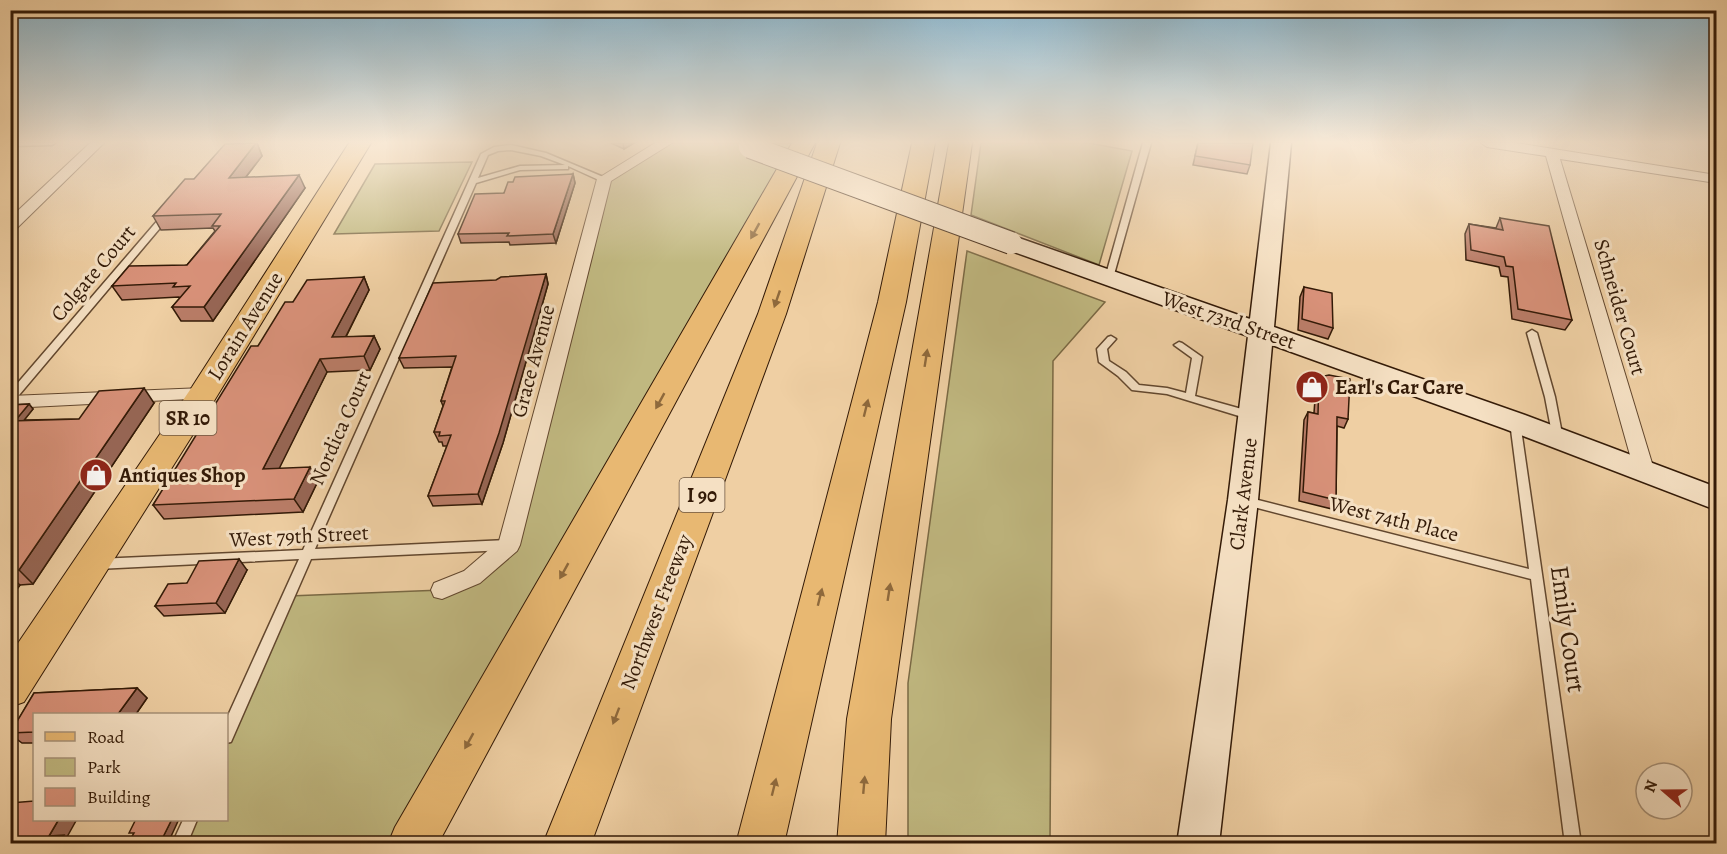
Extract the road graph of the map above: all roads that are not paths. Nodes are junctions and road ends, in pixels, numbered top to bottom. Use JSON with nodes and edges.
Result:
{"nodes":[{"id":1,"x":472,"y":182,"type":"edge"},
{"id":2,"x":56,"y":183,"type":"edge"},
{"id":3,"x":335,"y":183,"type":"edge"},
{"id":4,"x":593,"y":183,"type":"edge"},
{"id":5,"x":782,"y":183,"type":"edge"},
{"id":6,"x":816,"y":183,"type":"edge"},
{"id":7,"x":848,"y":183,"type":"edge"},
{"id":8,"x":916,"y":183,"type":"edge"},
{"id":9,"x":955,"y":183,"type":"edge"},
{"id":10,"x":1136,"y":183,"type":"edge"},
{"id":11,"x":1277,"y":183,"type":"edge"},
{"id":12,"x":1560,"y":183,"type":"edge"},
{"id":13,"x":173,"y":207,"type":"edge"},
{"id":14,"x":10,"y":227,"type":"edge"},
{"id":15,"x":1109,"y":278,"type":"junction"},
{"id":16,"x":1263,"y":332,"type":"junction"},
{"id":17,"x":1532,"y":333,"type":"dead end"},
{"id":18,"x":1111,"y":339,"type":"dead end"},
{"id":19,"x":1179,"y":345,"type":"dead end"},
{"id":20,"x":203,"y":394,"type":"junction"},
{"id":21,"x":1190,"y":397,"type":"junction"},
{"id":22,"x":10,"y":400,"type":"edge"},
{"id":23,"x":1253,"y":416,"type":"junction"},
{"id":24,"x":1515,"y":422,"type":"junction"},
{"id":25,"x":1558,"y":439,"type":"junction"},
{"id":26,"x":1645,"y":473,"type":"junction"},
{"id":27,"x":1716,"y":499,"type":"edge"},
{"id":28,"x":1243,"y":500,"type":"junction"},
{"id":29,"x":509,"y":545,"type":"junction"},
{"id":30,"x":307,"y":555,"type":"junction"},
{"id":31,"x":91,"y":565,"type":"junction"},
{"id":32,"x":1536,"y":576,"type":"junction"},
{"id":33,"x":442,"y":590,"type":"dead end"},
{"id":34,"x":10,"y":689,"type":"edge"},
{"id":35,"x":228,"y":733,"type":"edge"},
{"id":36,"x":189,"y":821,"type":"edge"},
{"id":37,"x":179,"y":843,"type":"edge"},
{"id":38,"x":412,"y":843,"type":"edge"},
{"id":39,"x":567,"y":843,"type":"edge"},
{"id":40,"x":760,"y":843,"type":"edge"},
{"id":41,"x":861,"y":843,"type":"edge"},
{"id":42,"x":1198,"y":843,"type":"edge"},
{"id":43,"x":1573,"y":843,"type":"edge"}],
"edges":[{"from":1,"to":30,"type":"lane","name":"Nordica Court"},
{"from":2,"to":14,"type":"street"},
{"from":3,"to":20,"type":"main road","name":"Lorain Avenue","number":"SR 10"},
{"from":4,"to":29,"type":"street","name":"Grace Avenue"},
{"from":5,"to":38,"type":"highway","one_way":true},
{"from":6,"to":39,"type":"highway","name":"Northwest Freeway","number":"I 90","one_way":true},
{"from":7,"to":15,"type":"street","name":"West 73rd Street","bridge":true},
{"from":40,"to":8,"type":"highway","one_way":true},
{"from":41,"to":9,"type":"highway","one_way":true},
{"from":10,"to":15,"type":"lane"},
{"from":11,"to":16,"type":"street","name":"Clark Avenue"},
{"from":12,"to":26,"type":"street","name":"Schneider Court"},
{"from":13,"to":22,"type":"lane","name":"Colgate Court"},
{"from":15,"to":16,"type":"street","name":"West 73rd Street"},
{"from":16,"to":23,"type":"street","name":"Clark Avenue"},
{"from":16,"to":24,"type":"street","name":"West 73rd Street"},
{"from":17,"to":25,"type":"lane"},
{"from":18,"to":21,"type":"lane"},
{"from":19,"to":21,"type":"lane"},
{"from":20,"to":22,"type":"street"},
{"from":20,"to":31,"type":"main road","name":"Lorain Avenue","number":"SR 10"},
{"from":21,"to":23,"type":"lane"},
{"from":23,"to":28,"type":"street","name":"Clark Avenue"},
{"from":24,"to":25,"type":"street","name":"West 73rd Street"},
{"from":24,"to":32,"type":"lane","name":"Emily Court"},
{"from":25,"to":26,"type":"street","name":"West 73rd Street"},
{"from":26,"to":27,"type":"street","name":"West 73rd Street"},
{"from":28,"to":32,"type":"lane","name":"West 74th Place"},
{"from":28,"to":42,"type":"street","name":"Clark Avenue"},
{"from":29,"to":30,"type":"lane","name":"West 79th Street"},
{"from":29,"to":33,"type":"street"},
{"from":30,"to":31,"type":"lane","name":"West 79th Street"},
{"from":30,"to":35,"type":"lane","name":"Nordica Court"},
{"from":31,"to":34,"type":"main road","name":"Lorain Avenue","number":"SR 10"},
{"from":32,"to":43,"type":"lane","name":"Emily Court"},
{"from":36,"to":37,"type":"lane"}]}
